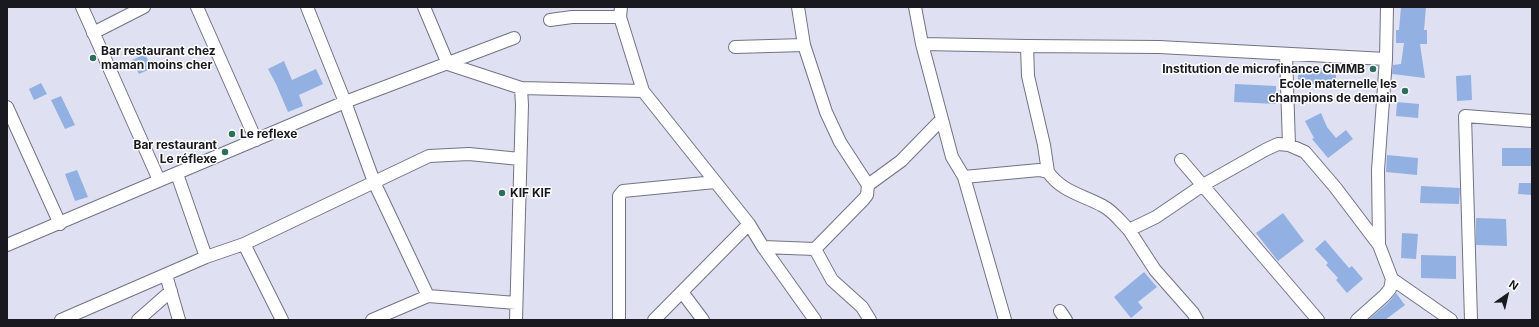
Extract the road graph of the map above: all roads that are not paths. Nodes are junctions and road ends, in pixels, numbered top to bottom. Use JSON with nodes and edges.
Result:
{"nodes":[{"id":1,"x":82,"y":7,"type":"edge"},
{"id":2,"x":144,"y":7,"type":"edge"},
{"id":3,"x":197,"y":7,"type":"edge"},
{"id":4,"x":307,"y":7,"type":"edge"},
{"id":5,"x":424,"y":7,"type":"edge"},
{"id":6,"x":798,"y":7,"type":"edge"},
{"id":7,"x":915,"y":7,"type":"edge"},
{"id":8,"x":1387,"y":7,"type":"edge"},
{"id":9,"x":621,"y":12,"type":"edge"},
{"id":10,"x":550,"y":20,"type":"dead end"},
{"id":11,"x":93,"y":33,"type":"junction"},
{"id":12,"x":514,"y":38,"type":"dead end"},
{"id":13,"x":922,"y":44,"type":"junction"},
{"id":14,"x":804,"y":45,"type":"junction"},
{"id":15,"x":1027,"y":46,"type":"junction"},
{"id":16,"x":735,"y":47,"type":"dead end"},
{"id":17,"x":1286,"y":54,"type":"junction"},
{"id":18,"x":1386,"y":59,"type":"junction"},
{"id":19,"x":448,"y":64,"type":"junction"},
{"id":20,"x":521,"y":88,"type":"junction"},
{"id":21,"x":643,"y":91,"type":"junction"},
{"id":22,"x":346,"y":102,"type":"junction"},
{"id":23,"x":7,"y":106,"type":"edge"},
{"id":24,"x":942,"y":119,"type":"junction"},
{"id":25,"x":1532,"y":121,"type":"edge"},
{"id":26,"x":256,"y":140,"type":"junction"},
{"id":27,"x":1289,"y":145,"type":"junction"},
{"id":28,"x":520,"y":159,"type":"junction"},
{"id":29,"x":1181,"y":160,"type":"dead end"},
{"id":30,"x":1048,"y":172,"type":"junction"},
{"id":31,"x":177,"y":174,"type":"junction"},
{"id":32,"x":964,"y":177,"type":"junction"},
{"id":33,"x":159,"y":180,"type":"junction"},
{"id":34,"x":374,"y":182,"type":"junction"},
{"id":35,"x":715,"y":182,"type":"junction"},
{"id":36,"x":868,"y":185,"type":"junction"},
{"id":37,"x":1203,"y":185,"type":"junction"},
{"id":38,"x":60,"y":224,"type":"junction"},
{"id":39,"x":749,"y":224,"type":"junction"},
{"id":40,"x":1128,"y":230,"type":"junction"},
{"id":41,"x":244,"y":244,"type":"junction"},
{"id":42,"x":7,"y":245,"type":"edge"},
{"id":43,"x":1379,"y":245,"type":"junction"},
{"id":44,"x":763,"y":246,"type":"junction"},
{"id":45,"x":815,"y":249,"type":"junction"},
{"id":46,"x":206,"y":256,"type":"junction"},
{"id":47,"x":166,"y":275,"type":"junction"},
{"id":48,"x":1392,"y":279,"type":"junction"},
{"id":49,"x":171,"y":291,"type":"junction"},
{"id":50,"x":682,"y":292,"type":"junction"},
{"id":51,"x":428,"y":296,"type":"junction"},
{"id":52,"x":516,"y":303,"type":"junction"},
{"id":53,"x":61,"y":320,"type":"edge"},
{"id":54,"x":138,"y":320,"type":"edge"},
{"id":55,"x":179,"y":320,"type":"edge"},
{"id":56,"x":282,"y":320,"type":"edge"},
{"id":57,"x":372,"y":320,"type":"edge"},
{"id":58,"x":516,"y":320,"type":"edge"},
{"id":59,"x":619,"y":320,"type":"edge"},
{"id":60,"x":654,"y":320,"type":"edge"},
{"id":61,"x":704,"y":320,"type":"edge"},
{"id":62,"x":815,"y":320,"type":"edge"},
{"id":63,"x":870,"y":320,"type":"edge"},
{"id":64,"x":1005,"y":320,"type":"edge"},
{"id":65,"x":1197,"y":320,"type":"edge"},
{"id":66,"x":1318,"y":320,"type":"edge"},
{"id":67,"x":1357,"y":320,"type":"edge"},
{"id":68,"x":1451,"y":320,"type":"edge"},
{"id":69,"x":1471,"y":320,"type":"edge"}],
"edges":[{"from":1,"to":11,"type":"street"},
{"from":2,"to":11,"type":"street"},
{"from":3,"to":26,"type":"street"},
{"from":4,"to":22,"type":"street"},
{"from":5,"to":19,"type":"street"},
{"from":6,"to":14,"type":"street"},
{"from":7,"to":13,"type":"street"},
{"from":8,"to":18,"type":"street"},
{"from":9,"to":10,"type":"street"},
{"from":9,"to":21,"type":"street"},
{"from":11,"to":33,"type":"street"},
{"from":12,"to":19,"type":"street"},
{"from":13,"to":15,"type":"street"},
{"from":13,"to":24,"type":"street"},
{"from":14,"to":16,"type":"street"},
{"from":14,"to":36,"type":"street"},
{"from":15,"to":17,"type":"street"},
{"from":15,"to":30,"type":"street"},
{"from":17,"to":18,"type":"street"},
{"from":17,"to":27,"type":"street"},
{"from":18,"to":43,"type":"street"},
{"from":19,"to":20,"type":"street"},
{"from":19,"to":22,"type":"street"},
{"from":20,"to":21,"type":"street"},
{"from":20,"to":28,"type":"street"},
{"from":21,"to":35,"type":"street"},
{"from":22,"to":26,"type":"street"},
{"from":22,"to":34,"type":"street"},
{"from":23,"to":38,"type":"street"},
{"from":24,"to":32,"type":"street"},
{"from":24,"to":36,"type":"street"},
{"from":25,"to":69,"type":"street"},
{"from":26,"to":31,"type":"street"},
{"from":27,"to":37,"type":"street"},
{"from":27,"to":43,"type":"street"},
{"from":28,"to":34,"type":"street"},
{"from":28,"to":52,"type":"street"},
{"from":29,"to":37,"type":"street"},
{"from":30,"to":32,"type":"street"},
{"from":30,"to":40,"type":"street"},
{"from":31,"to":33,"type":"street"},
{"from":31,"to":46,"type":"street"},
{"from":32,"to":64,"type":"street"},
{"from":33,"to":38,"type":"street"},
{"from":34,"to":41,"type":"street"},
{"from":34,"to":51,"type":"street"},
{"from":35,"to":39,"type":"street"},
{"from":35,"to":59,"type":"street"},
{"from":36,"to":45,"type":"street"},
{"from":37,"to":40,"type":"street"},
{"from":37,"to":66,"type":"street"},
{"from":38,"to":42,"type":"street"},
{"from":39,"to":44,"type":"street"},
{"from":39,"to":50,"type":"street"},
{"from":40,"to":65,"type":"street"},
{"from":41,"to":46,"type":"street"},
{"from":41,"to":56,"type":"street"},
{"from":43,"to":48,"type":"street"},
{"from":44,"to":45,"type":"street"},
{"from":44,"to":62,"type":"street"},
{"from":45,"to":63,"type":"street"},
{"from":46,"to":47,"type":"street"},
{"from":47,"to":49,"type":"street"},
{"from":47,"to":53,"type":"street"},
{"from":48,"to":67,"type":"street"},
{"from":48,"to":68,"type":"street"},
{"from":49,"to":54,"type":"street"},
{"from":49,"to":55,"type":"street"},
{"from":50,"to":60,"type":"street"},
{"from":50,"to":61,"type":"street"},
{"from":51,"to":52,"type":"street"},
{"from":51,"to":57,"type":"street"},
{"from":52,"to":58,"type":"street"}]}
